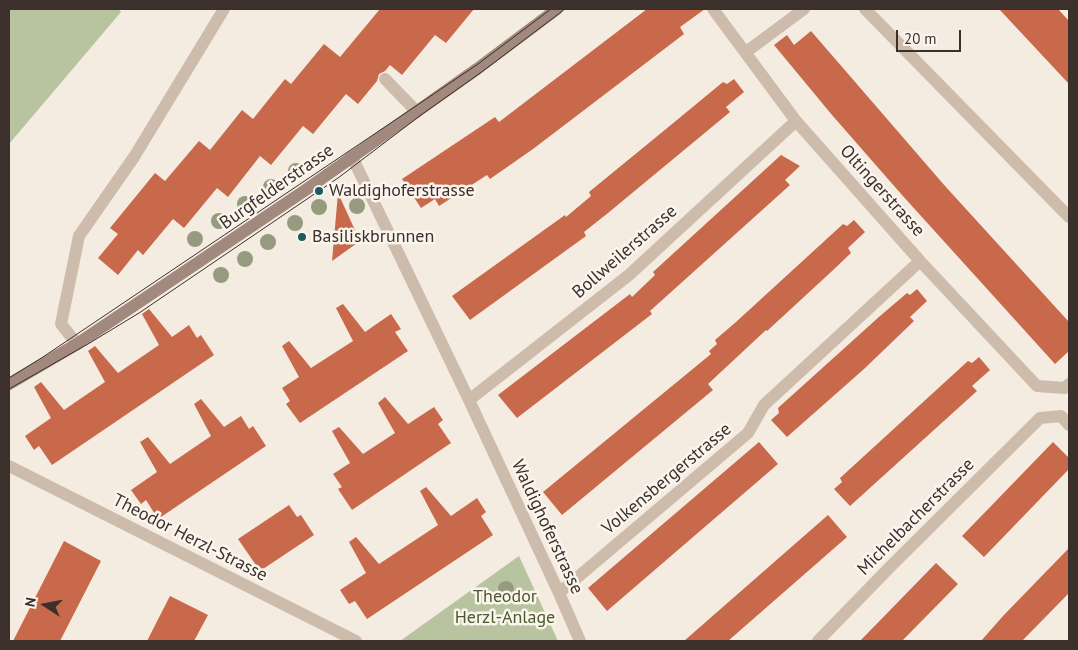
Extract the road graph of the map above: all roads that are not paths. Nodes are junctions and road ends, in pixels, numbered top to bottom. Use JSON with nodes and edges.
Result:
{"nodes":[{"id":1,"x":224,"y":9,"type":"edge"},
{"id":2,"x":557,"y":9,"type":"edge"},
{"id":3,"x":713,"y":9,"type":"edge"},
{"id":4,"x":804,"y":9,"type":"edge"},
{"id":5,"x":866,"y":9,"type":"edge"},
{"id":6,"x":746,"y":52,"type":"junction"},
{"id":7,"x":385,"y":79,"type":"dead end"},
{"id":8,"x":417,"y":112,"type":"junction"},
{"id":9,"x":796,"y":121,"type":"junction"},
{"id":10,"x":351,"y":157,"type":"junction"},
{"id":11,"x":1069,"y":217,"type":"edge"},
{"id":12,"x":920,"y":261,"type":"junction"},
{"id":13,"x":77,"y":344,"type":"junction"},
{"id":14,"x":9,"y":384,"type":"edge"},
{"id":15,"x":1067,"y":386,"type":"edge"},
{"id":16,"x":469,"y":400,"type":"junction"},
{"id":17,"x":1065,"y":421,"type":"edge"},
{"id":18,"x":9,"y":466,"type":"edge"},
{"id":19,"x":559,"y":593,"type":"junction"},
{"id":20,"x":356,"y":641,"type":"edge"},
{"id":21,"x":580,"y":641,"type":"edge"},
{"id":22,"x":818,"y":641,"type":"edge"}],
"edges":[{"from":1,"to":13,"type":"street"},
{"from":2,"to":8,"type":"main road","name":"Burgfelderstrasse"},
{"from":3,"to":6,"type":"street","name":"Oltingerstrasse"},
{"from":4,"to":6,"type":"street"},
{"from":5,"to":11,"type":"street"},
{"from":6,"to":9,"type":"street","name":"Oltingerstrasse"},
{"from":7,"to":8,"type":"street"},
{"from":8,"to":10,"type":"main road","name":"Burgfelderstrasse"},
{"from":9,"to":12,"type":"street","name":"Oltingerstrasse"},
{"from":9,"to":16,"type":"street","name":"Bollweilerstrasse"},
{"from":10,"to":13,"type":"main road","name":"Burgfelderstrasse"},
{"from":10,"to":16,"type":"street","name":"Waldighoferstrasse"},
{"from":12,"to":15,"type":"street","name":"Oltingerstrasse"},
{"from":12,"to":19,"type":"street","name":"Volkensbergerstrasse"},
{"from":13,"to":14,"type":"main road","name":"Burgfelderstrasse"},
{"from":16,"to":19,"type":"street","name":"Waldighoferstrasse"},
{"from":17,"to":22,"type":"street","name":"Michelbacherstrasse"},
{"from":18,"to":20,"type":"street","name":"Theodor Herzl-Strasse"},
{"from":19,"to":21,"type":"street","name":"Waldighoferstrasse"}]}
